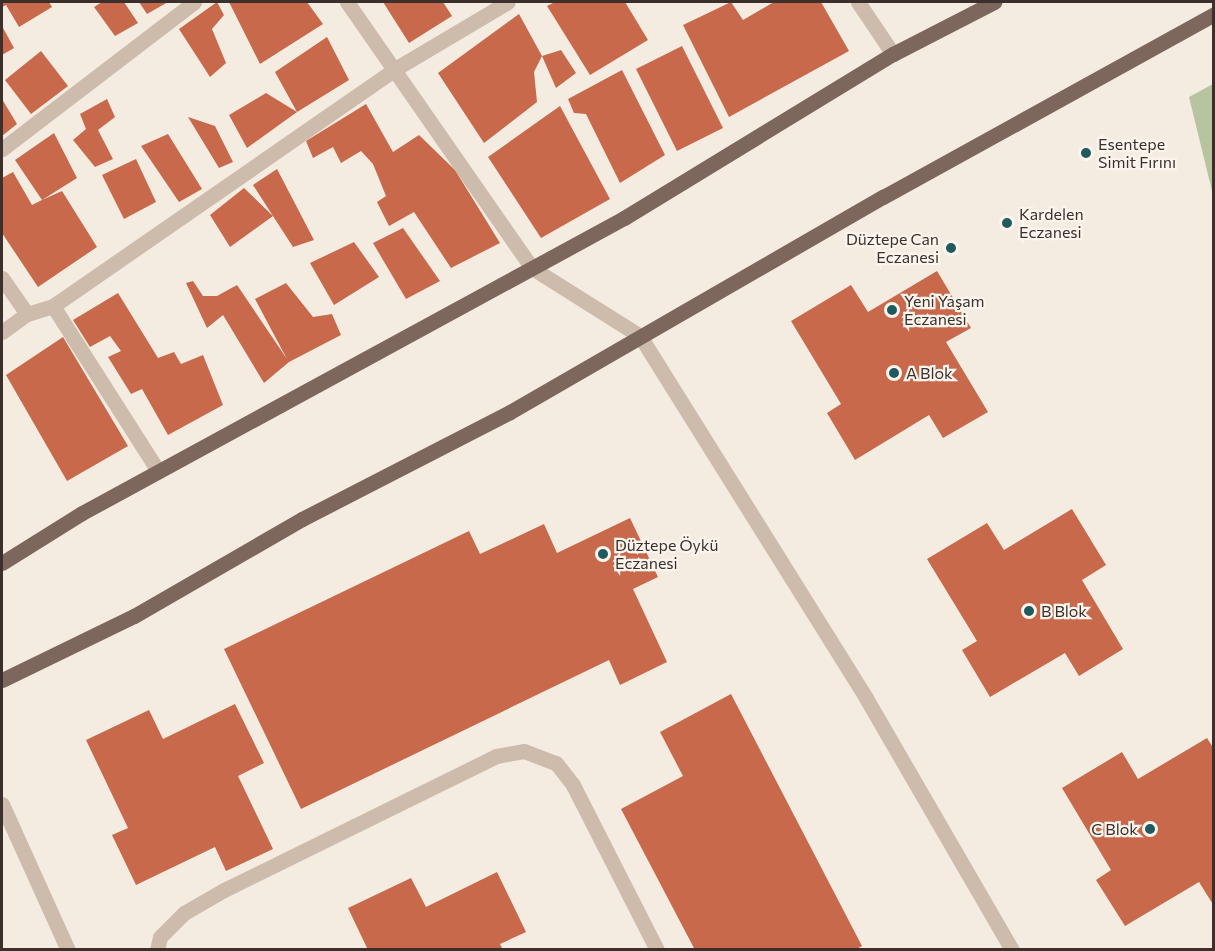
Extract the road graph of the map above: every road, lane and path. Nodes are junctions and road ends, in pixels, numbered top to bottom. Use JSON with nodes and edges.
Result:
{"nodes":[{"id":1,"x":194,"y":2,"type":"edge"},
{"id":2,"x":346,"y":2,"type":"edge"},
{"id":3,"x":508,"y":2,"type":"edge"},
{"id":4,"x":858,"y":2,"type":"edge"},
{"id":5,"x":994,"y":2,"type":"edge"},
{"id":6,"x":1214,"y":14,"type":"edge"},
{"id":7,"x":893,"y":54,"type":"junction"},
{"id":8,"x":395,"y":69,"type":"junction"},
{"id":9,"x":2,"y":149,"type":"edge"},
{"id":10,"x":532,"y":268,"type":"junction"},
{"id":11,"x":2,"y":278,"type":"edge"},
{"id":12,"x":53,"y":306,"type":"junction"},
{"id":13,"x":27,"y":314,"type":"junction"},
{"id":14,"x":2,"y":332,"type":"edge"},
{"id":15,"x":640,"y":336,"type":"junction"},
{"id":16,"x":158,"y":471,"type":"junction"},
{"id":17,"x":2,"y":563,"type":"edge"},
{"id":18,"x":2,"y":680,"type":"edge"},
{"id":19,"x":2,"y":804,"type":"edge"},
{"id":20,"x":68,"y":950,"type":"edge"},
{"id":21,"x":157,"y":950,"type":"edge"},
{"id":22,"x":657,"y":950,"type":"edge"},
{"id":23,"x":1012,"y":950,"type":"edge"}],
"edges":[{"from":1,"to":9,"type":"street"},
{"from":2,"to":8,"type":"street"},
{"from":3,"to":8,"type":"street"},
{"from":4,"to":7,"type":"street"},
{"from":5,"to":7,"type":"main road"},
{"from":6,"to":15,"type":"main road"},
{"from":7,"to":10,"type":"main road"},
{"from":8,"to":10,"type":"street"},
{"from":8,"to":12,"type":"street"},
{"from":10,"to":15,"type":"street"},
{"from":10,"to":16,"type":"main road"},
{"from":11,"to":13,"type":"street"},
{"from":12,"to":13,"type":"street"},
{"from":12,"to":16,"type":"street"},
{"from":13,"to":14,"type":"street"},
{"from":15,"to":18,"type":"main road"},
{"from":15,"to":23,"type":"street"},
{"from":16,"to":17,"type":"main road"},
{"from":19,"to":20,"type":"street"},
{"from":21,"to":22,"type":"street"}]}
